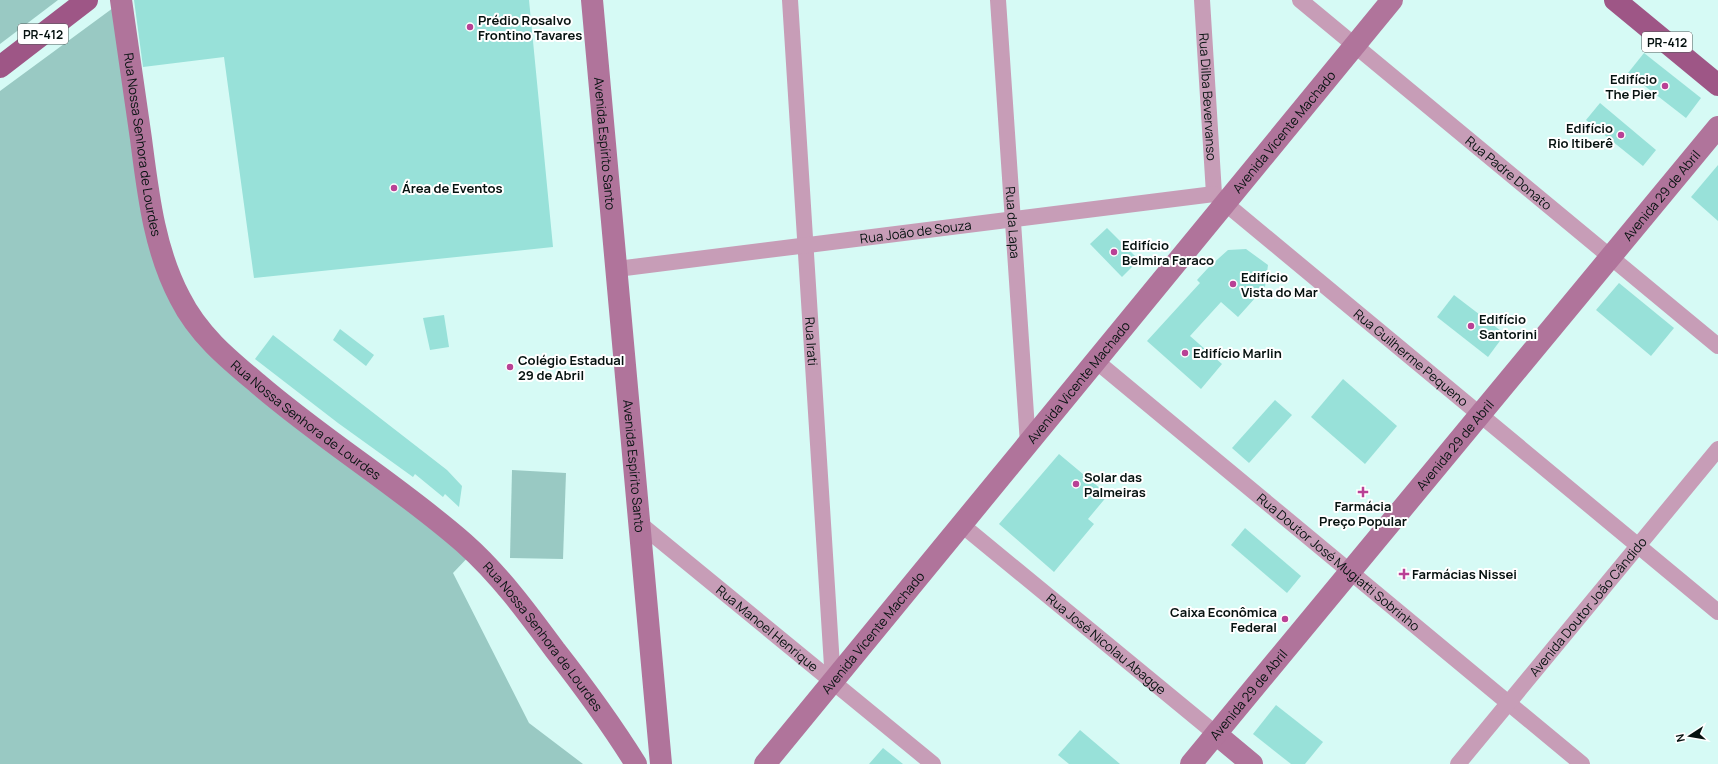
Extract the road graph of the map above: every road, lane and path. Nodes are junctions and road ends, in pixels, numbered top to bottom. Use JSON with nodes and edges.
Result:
{"nodes":[{"id":1,"x":87,"y":0,"type":"edge"},
{"id":2,"x":121,"y":0,"type":"edge"},
{"id":3,"x":592,"y":0,"type":"edge"},
{"id":4,"x":790,"y":0,"type":"edge"},
{"id":5,"x":998,"y":0,"type":"edge"},
{"id":6,"x":1202,"y":0,"type":"edge"},
{"id":7,"x":1300,"y":0,"type":"edge"},
{"id":8,"x":1392,"y":0,"type":"edge"},
{"id":9,"x":1615,"y":0,"type":"edge"},
{"id":10,"x":1355,"y":46,"type":"junction"},
{"id":11,"x":0,"y":67,"type":"edge"},
{"id":12,"x":1718,"y":85,"type":"edge"},
{"id":13,"x":1718,"y":127,"type":"edge"},
{"id":14,"x":1220,"y":199,"type":"junction"},
{"id":15,"x":1013,"y":220,"type":"junction"},
{"id":16,"x":805,"y":246,"type":"junction"},
{"id":17,"x":1610,"y":257,"type":"junction"},
{"id":18,"x":617,"y":269,"type":"junction"},
{"id":19,"x":1718,"y":346,"type":"edge"},
{"id":20,"x":1096,"y":361,"type":"junction"},
{"id":21,"x":1480,"y":415,"type":"junction"},
{"id":22,"x":1028,"y":444,"type":"junction"},
{"id":23,"x":1718,"y":449,"type":"edge"},
{"id":24,"x":639,"y":523,"type":"junction"},
{"id":25,"x":962,"y":524,"type":"junction"},
{"id":26,"x":1638,"y":546,"type":"junction"},
{"id":27,"x":1350,"y":572,"type":"junction"},
{"id":28,"x":1718,"y":612,"type":"edge"},
{"id":29,"x":832,"y":682,"type":"junction"},
{"id":30,"x":1508,"y":703,"type":"junction"},
{"id":31,"x":1216,"y":734,"type":"junction"},
{"id":32,"x":636,"y":764,"type":"edge"},
{"id":33,"x":661,"y":764,"type":"edge"},
{"id":34,"x":765,"y":764,"type":"edge"},
{"id":35,"x":933,"y":764,"type":"edge"},
{"id":36,"x":1191,"y":764,"type":"edge"},
{"id":37,"x":1252,"y":764,"type":"edge"},
{"id":38,"x":1458,"y":764,"type":"edge"},
{"id":39,"x":1582,"y":764,"type":"edge"}],
"edges":[{"from":1,"to":11,"type":"main road","number":"PR-412"},
{"from":2,"to":32,"type":"main road","name":"Rua Nossa Senhora de Lourdes"},
{"from":3,"to":18,"type":"main road","name":"Avenida Espírito Santo"},
{"from":4,"to":16,"type":"street","name":"Rua Irati"},
{"from":5,"to":15,"type":"street","name":"Rua da Lapa"},
{"from":6,"to":14,"type":"street","name":"Rua Dilba Bevervanso"},
{"from":7,"to":10,"type":"street","name":"Rua Padre Donato"},
{"from":8,"to":10,"type":"main road","name":"Avenida Vicente Machado"},
{"from":9,"to":12,"type":"main road","number":"PR-412"},
{"from":10,"to":14,"type":"main road","name":"Avenida Vicente Machado"},
{"from":10,"to":17,"type":"street","name":"Rua Padre Donato"},
{"from":13,"to":17,"type":"main road","name":"Avenida 29 de Abril"},
{"from":14,"to":15,"type":"street","name":"Rua João de Souza"},
{"from":14,"to":20,"type":"main road","name":"Avenida Vicente Machado"},
{"from":14,"to":21,"type":"street","name":"Rua Guilherme Pequeno"},
{"from":15,"to":16,"type":"street","name":"Rua João de Souza"},
{"from":15,"to":22,"type":"street","name":"Rua da Lapa"},
{"from":16,"to":18,"type":"street","name":"Rua João de Souza"},
{"from":16,"to":29,"type":"street","name":"Rua Irati"},
{"from":17,"to":19,"type":"street","name":"Rua Padre Donato"},
{"from":17,"to":21,"type":"main road","name":"Avenida 29 de Abril"},
{"from":18,"to":24,"type":"main road","name":"Avenida Espírito Santo"},
{"from":20,"to":22,"type":"main road","name":"Avenida Vicente Machado"},
{"from":20,"to":27,"type":"street","name":"Rua Doutor José Mugiatti Sobrinho"},
{"from":21,"to":26,"type":"street","name":"Rua Guilherme Pequeno"},
{"from":21,"to":27,"type":"main road","name":"Avenida 29 de Abril"},
{"from":22,"to":25,"type":"main road","name":"Avenida Vicente Machado"},
{"from":23,"to":26,"type":"street","name":"Avenida Doutor João Cândido"},
{"from":24,"to":29,"type":"street","name":"Rua Manoel Henrique"},
{"from":24,"to":33,"type":"main road","name":"Avenida Espírito Santo"},
{"from":25,"to":29,"type":"main road","name":"Avenida Vicente Machado"},
{"from":25,"to":31,"type":"street","name":"Rua José Nicolau Abagge"},
{"from":26,"to":28,"type":"street","name":"Rua Guilherme Pequeno"},
{"from":26,"to":30,"type":"street","name":"Avenida Doutor João Cândido"},
{"from":27,"to":30,"type":"street","name":"Rua Doutor José Mugiatti Sobrinho"},
{"from":27,"to":31,"type":"main road","name":"Avenida 29 de Abril"},
{"from":29,"to":34,"type":"main road","name":"Avenida Vicente Machado"},
{"from":29,"to":35,"type":"street","name":"Rua Manoel Henrique"},
{"from":30,"to":38,"type":"street","name":"Avenida Doutor João Cândido"},
{"from":30,"to":39,"type":"street","name":"Rua Doutor José Mugiatti Sobrinho"},
{"from":31,"to":36,"type":"main road","name":"Avenida 29 de Abril"},
{"from":31,"to":37,"type":"main road","name":"Rua José Nicolau Abagge"}]}
